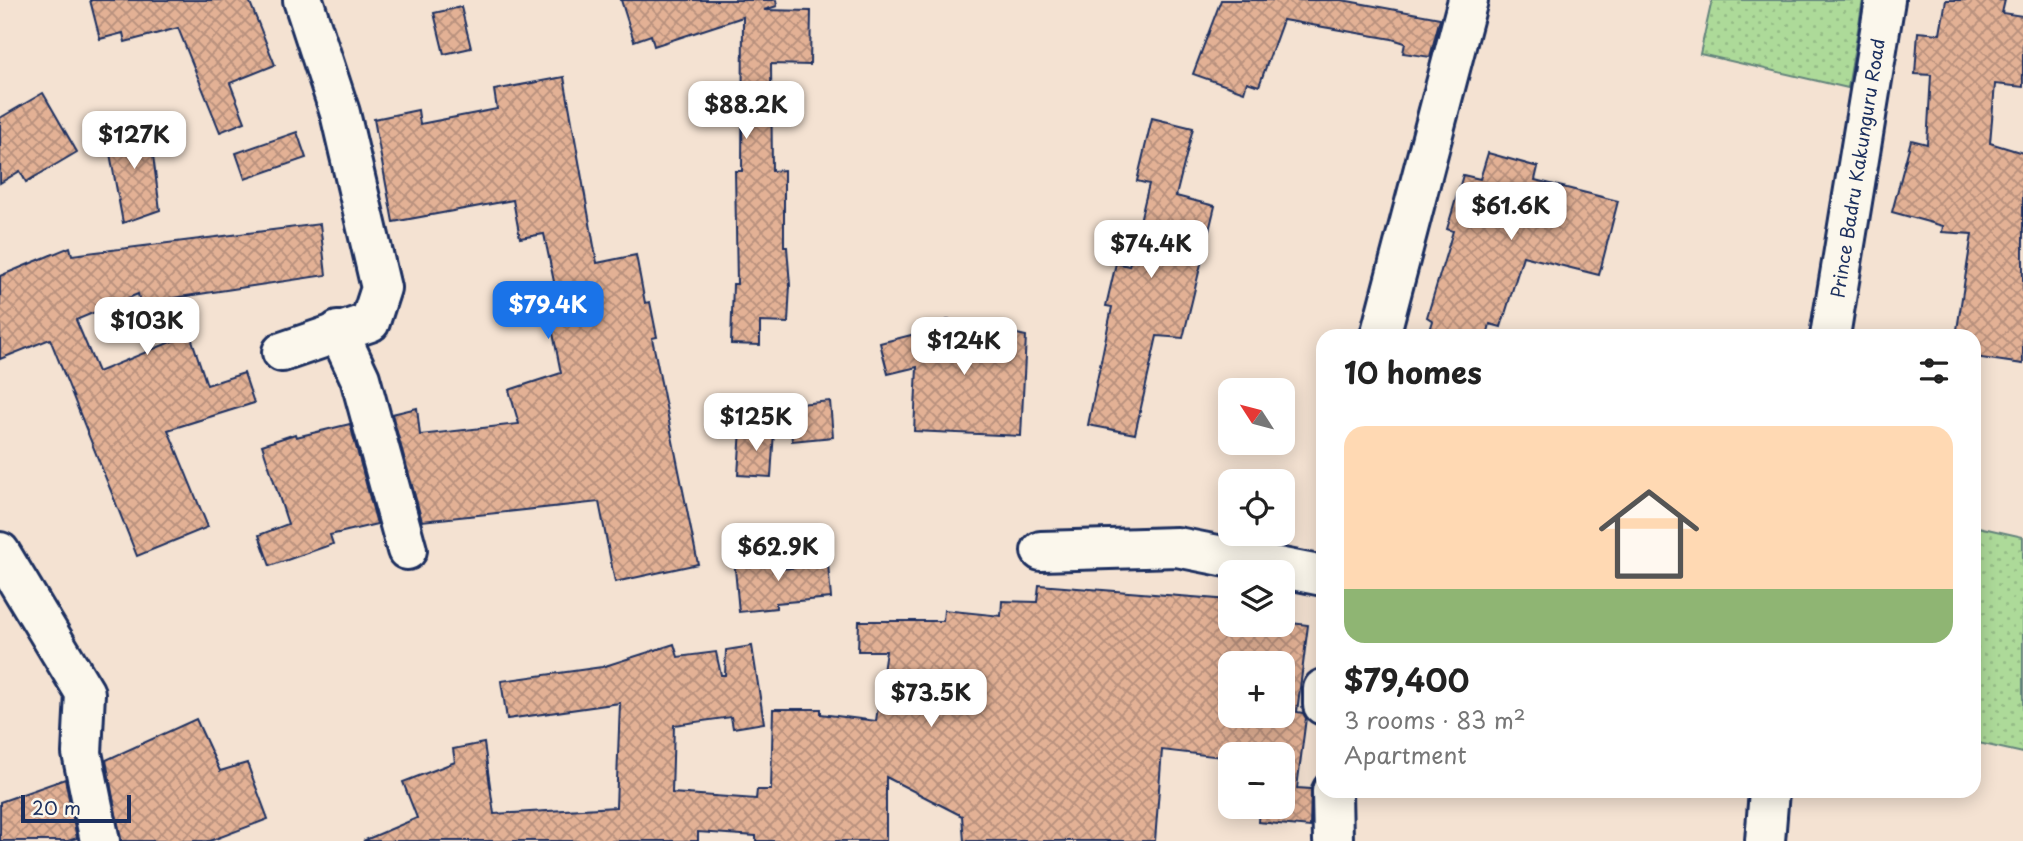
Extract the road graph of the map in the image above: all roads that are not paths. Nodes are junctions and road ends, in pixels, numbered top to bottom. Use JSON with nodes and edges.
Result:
{"nodes":[{"id":1,"x":303,"y":0,"type":"edge"},
{"id":2,"x":1468,"y":0,"type":"edge"},
{"id":3,"x":1885,"y":0,"type":"edge"},
{"id":4,"x":1382,"y":329,"type":"edge"},
{"id":5,"x":1831,"y":329,"type":"edge"},
{"id":6,"x":338,"y":331,"type":"junction"},
{"id":7,"x":282,"y":352,"type":"dead end"},
{"id":8,"x":407,"y":551,"type":"dead end"},
{"id":9,"x":1041,"y":551,"type":"dead end"},
{"id":10,"x":0,"y":552,"type":"edge"},
{"id":11,"x":1316,"y":575,"type":"edge"},
{"id":12,"x":1332,"y":798,"type":"edge"},
{"id":13,"x":1768,"y":798,"type":"edge"},
{"id":14,"x":100,"y":841,"type":"edge"},
{"id":15,"x":1333,"y":841,"type":"edge"},
{"id":16,"x":1765,"y":841,"type":"edge"}],
"edges":[{"from":1,"to":6,"type":"street"},
{"from":2,"to":4,"type":"street"},
{"from":3,"to":5,"type":"street","name":"Prince Badru Kakunguru Road"},
{"from":6,"to":7,"type":"street"},
{"from":6,"to":8,"type":"street"},
{"from":9,"to":11,"type":"street"},
{"from":10,"to":14,"type":"street"},
{"from":12,"to":15,"type":"street"},
{"from":13,"to":16,"type":"street"}]}
